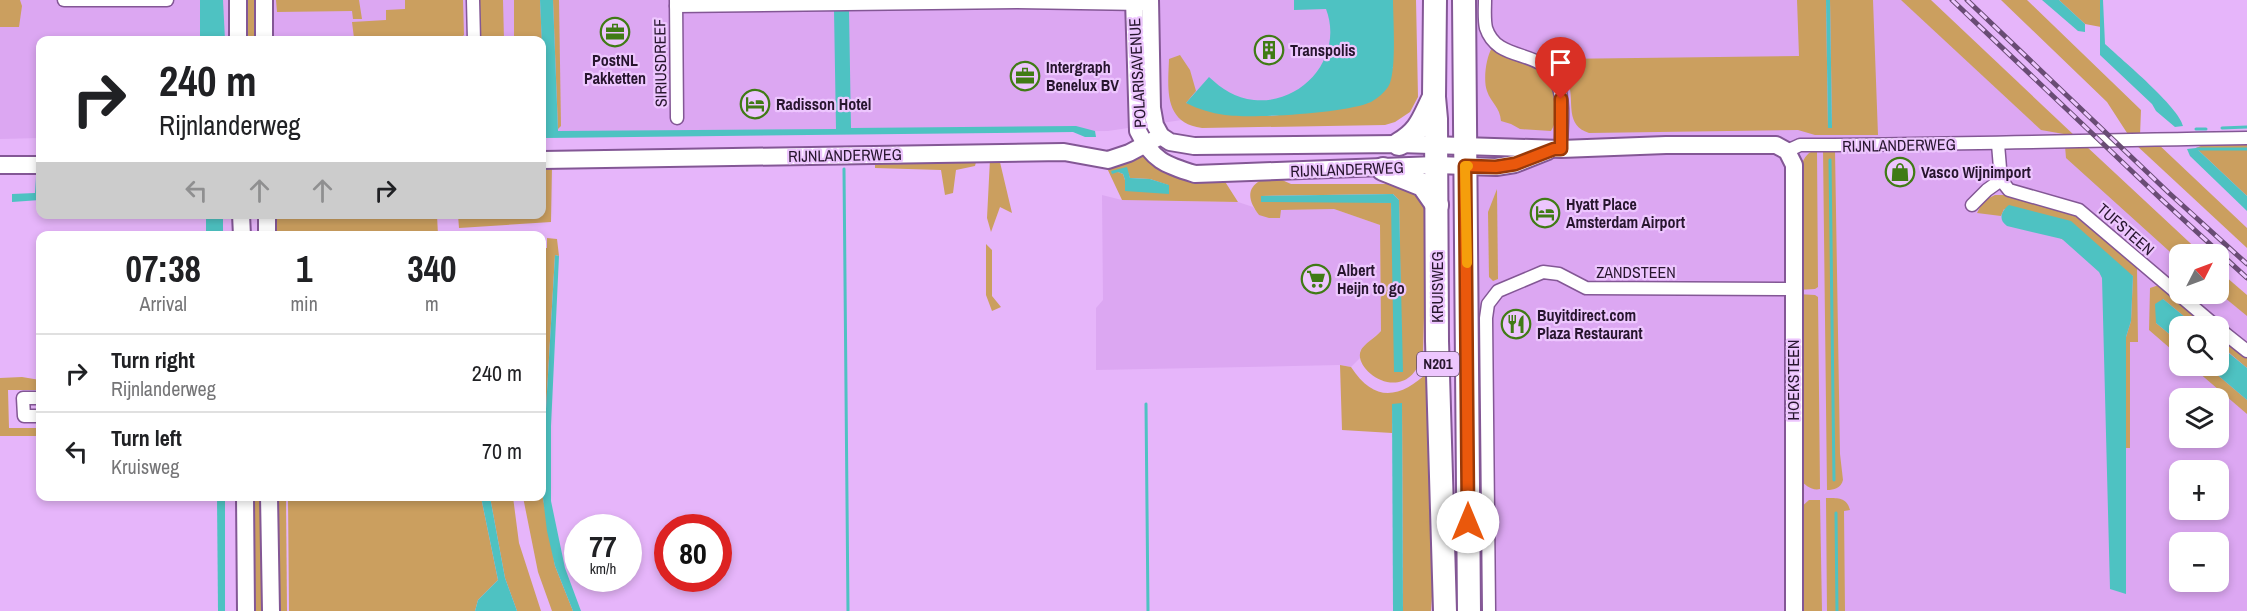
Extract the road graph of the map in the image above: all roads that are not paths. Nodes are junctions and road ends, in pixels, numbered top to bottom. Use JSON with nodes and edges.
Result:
{"nodes":[{"id":1,"x":64,"y":0,"type":"edge"},
{"id":2,"x":167,"y":0,"type":"edge"},
{"id":3,"x":238,"y":0,"type":"edge"},
{"id":4,"x":264,"y":0,"type":"edge"},
{"id":5,"x":473,"y":0,"type":"edge"},
{"id":6,"x":1435,"y":0,"type":"edge"},
{"id":7,"x":1464,"y":0,"type":"edge"},
{"id":8,"x":1485,"y":0,"type":"edge"},
{"id":9,"x":1142,"y":2,"type":"edge"},
{"id":10,"x":676,"y":3,"type":"edge"},
{"id":11,"x":238,"y":36,"type":"edge"},
{"id":12,"x":264,"y":36,"type":"edge"},
{"id":13,"x":474,"y":36,"type":"edge"},
{"id":14,"x":1434,"y":97,"type":"junction"},
{"id":15,"x":677,"y":118,"type":"dead end"},
{"id":16,"x":1161,"y":136,"type":"junction"},
{"id":17,"x":2247,"y":138,"type":"edge"},
{"id":18,"x":1399,"y":144,"type":"junction"},
{"id":19,"x":1998,"y":144,"type":"junction"},
{"id":20,"x":1145,"y":146,"type":"junction"},
{"id":21,"x":1558,"y":149,"type":"junction"},
{"id":22,"x":1788,"y":151,"type":"junction"},
{"id":23,"x":1436,"y":155,"type":"junction"},
{"id":24,"x":1465,"y":156,"type":"junction"},
{"id":25,"x":546,"y":160,"type":"edge"},
{"id":26,"x":0,"y":165,"type":"edge"},
{"id":27,"x":36,"y":165,"type":"edge"},
{"id":28,"x":1383,"y":169,"type":"junction"},
{"id":29,"x":2001,"y":180,"type":"junction"},
{"id":30,"x":1437,"y":205,"type":"junction"},
{"id":31,"x":1972,"y":205,"type":"dead end"},
{"id":32,"x":1792,"y":289,"type":"junction"},
{"id":33,"x":2205,"y":316,"type":"edge"},
{"id":34,"x":2229,"y":336,"type":"edge"},
{"id":35,"x":2247,"y":351,"type":"edge"},
{"id":36,"x":36,"y":398,"type":"edge"},
{"id":37,"x":36,"y":416,"type":"edge"},
{"id":38,"x":245,"y":501,"type":"edge"},
{"id":39,"x":269,"y":501,"type":"edge"},
{"id":40,"x":246,"y":611,"type":"edge"},
{"id":41,"x":271,"y":611,"type":"edge"},
{"id":42,"x":1444,"y":611,"type":"edge"},
{"id":43,"x":1468,"y":611,"type":"edge"},
{"id":44,"x":1489,"y":611,"type":"edge"},
{"id":45,"x":1794,"y":611,"type":"edge"}],
"edges":[{"from":1,"to":2,"type":"street"},
{"from":3,"to":11,"type":"street"},
{"from":4,"to":12,"type":"street"},
{"from":5,"to":13,"type":"street"},
{"from":6,"to":14,"type":"highway","name":"KRUISWEG","number":"N201"},
{"from":7,"to":24,"type":"highway","name":"KRUISWEG","number":"N201"},
{"from":8,"to":21,"type":"street"},
{"from":9,"to":10,"type":"street","name":"SIRIUSDREEF"},
{"from":9,"to":16,"type":"street","name":"POLARISAVENUE"},
{"from":9,"to":20,"type":"street","name":"POLARISAVENUE"},
{"from":10,"to":15,"type":"street","name":"SIRIUSDREEF"},
{"from":14,"to":18,"type":"highway"},
{"from":14,"to":23,"type":"highway","name":"KRUISWEG","number":"N201"},
{"from":16,"to":18,"type":"street","name":"RIJNLANDERWEG"},
{"from":16,"to":20,"type":"street","name":"RIJNLANDERWEG"},
{"from":17,"to":19,"type":"street","name":"RIJNLANDERWEG"},
{"from":18,"to":23,"type":"street","name":"RIJNLANDERWEG"},
{"from":19,"to":22,"type":"street","name":"RIJNLANDERWEG"},
{"from":19,"to":29,"type":"street"},
{"from":20,"to":25,"type":"street","name":"RIJNLANDERWEG"},
{"from":20,"to":28,"type":"street","name":"RIJNLANDERWEG"},
{"from":21,"to":22,"type":"street","name":"RIJNLANDERWEG"},
{"from":21,"to":24,"type":"street","name":"RIJNLANDERWEG"},
{"from":22,"to":32,"type":"street","name":"HOEKSTEEN"},
{"from":23,"to":24,"type":"street","name":"RIJNLANDERWEG"},
{"from":23,"to":28,"type":"street","name":"RIJNLANDERWEG"},
{"from":23,"to":30,"type":"highway","name":"KRUISWEG","number":"N201"},
{"from":24,"to":43,"type":"highway","name":"KRUISWEG","number":"N201"},
{"from":26,"to":27,"type":"street"},
{"from":28,"to":30,"type":"highway"},
{"from":29,"to":31,"type":"street"},
{"from":29,"to":33,"type":"street","name":"TUFSTEEN"},
{"from":30,"to":42,"type":"highway","name":"KRUISWEG","number":"N201"},
{"from":32,"to":44,"type":"street","name":"ZANDSTEEN"},
{"from":32,"to":45,"type":"street","name":"HOEKSTEEN"},
{"from":34,"to":35,"type":"street","name":"TUFSTEEN"},
{"from":36,"to":37,"type":"street"},
{"from":38,"to":40,"type":"street"},
{"from":39,"to":41,"type":"street"}]}
